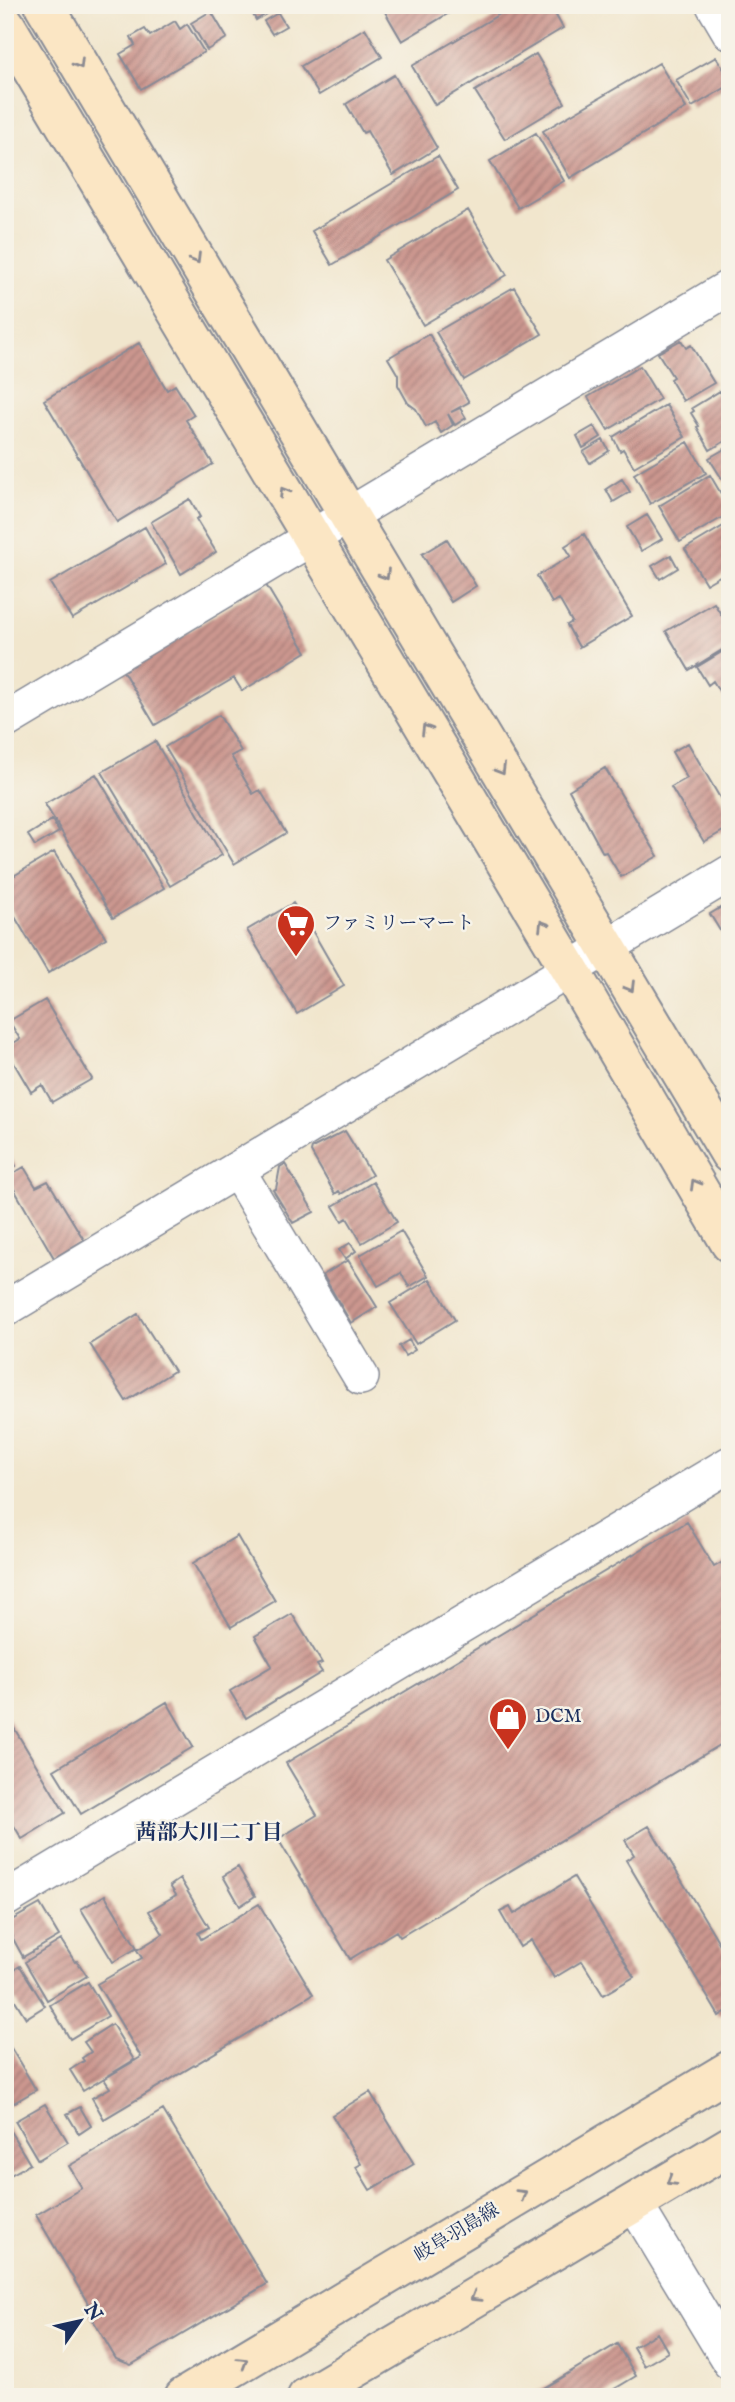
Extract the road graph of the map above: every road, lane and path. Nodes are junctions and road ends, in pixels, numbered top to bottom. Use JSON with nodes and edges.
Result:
{"nodes":[{"id":1,"x":44,"y":5,"type":"edge"},
{"id":2,"x":714,"y":5,"type":"edge"},
{"id":3,"x":5,"y":24,"type":"edge"},
{"id":4,"x":730,"y":32,"type":"edge"},
{"id":5,"x":730,"y":287,"type":"edge"},
{"id":6,"x":350,"y":516,"type":"junction"},
{"id":7,"x":311,"y":539,"type":"junction"},
{"id":8,"x":5,"y":721,"type":"edge"},
{"id":9,"x":730,"y":873,"type":"edge"},
{"id":10,"x":607,"y":948,"type":"junction"},
{"id":11,"x":570,"y":970,"type":"junction"},
{"id":12,"x":730,"y":1154,"type":"edge"},
{"id":13,"x":237,"y":1170,"type":"junction"},
{"id":14,"x":730,"y":1243,"type":"edge"},
{"id":15,"x":5,"y":1309,"type":"edge"},
{"id":16,"x":361,"y":1377,"type":"dead end"},
{"id":17,"x":730,"y":1464,"type":"edge"},
{"id":18,"x":5,"y":1899,"type":"edge"},
{"id":19,"x":730,"y":2070,"type":"edge"},
{"id":20,"x":730,"y":2146,"type":"edge"},
{"id":21,"x":634,"y":2203,"type":"junction"},
{"id":22,"x":730,"y":2362,"type":"edge"},
{"id":23,"x":184,"y":2397,"type":"edge"},
{"id":24,"x":307,"y":2397,"type":"edge"}],
"edges":[{"from":1,"to":6,"type":"street","one_way":true},
{"from":2,"to":4,"type":"street"},
{"from":7,"to":3,"type":"street","one_way":true},
{"from":5,"to":6,"type":"street"},
{"from":6,"to":7,"type":"street"},
{"from":6,"to":10,"type":"street","one_way":true},
{"from":7,"to":8,"type":"street"},
{"from":11,"to":7,"type":"street","one_way":true},
{"from":9,"to":10,"type":"street"},
{"from":10,"to":11,"type":"street"},
{"from":10,"to":12,"type":"street","one_way":true},
{"from":11,"to":13,"type":"street"},
{"from":14,"to":11,"type":"street","one_way":true},
{"from":13,"to":15,"type":"street"},
{"from":13,"to":16,"type":"street"},
{"from":17,"to":18,"type":"street"},
{"from":23,"to":19,"type":"street","name":"岐阜羽島線","one_way":true},
{"from":20,"to":21,"type":"street","one_way":true},
{"from":21,"to":22,"type":"street"},
{"from":21,"to":24,"type":"street","one_way":true}]}
